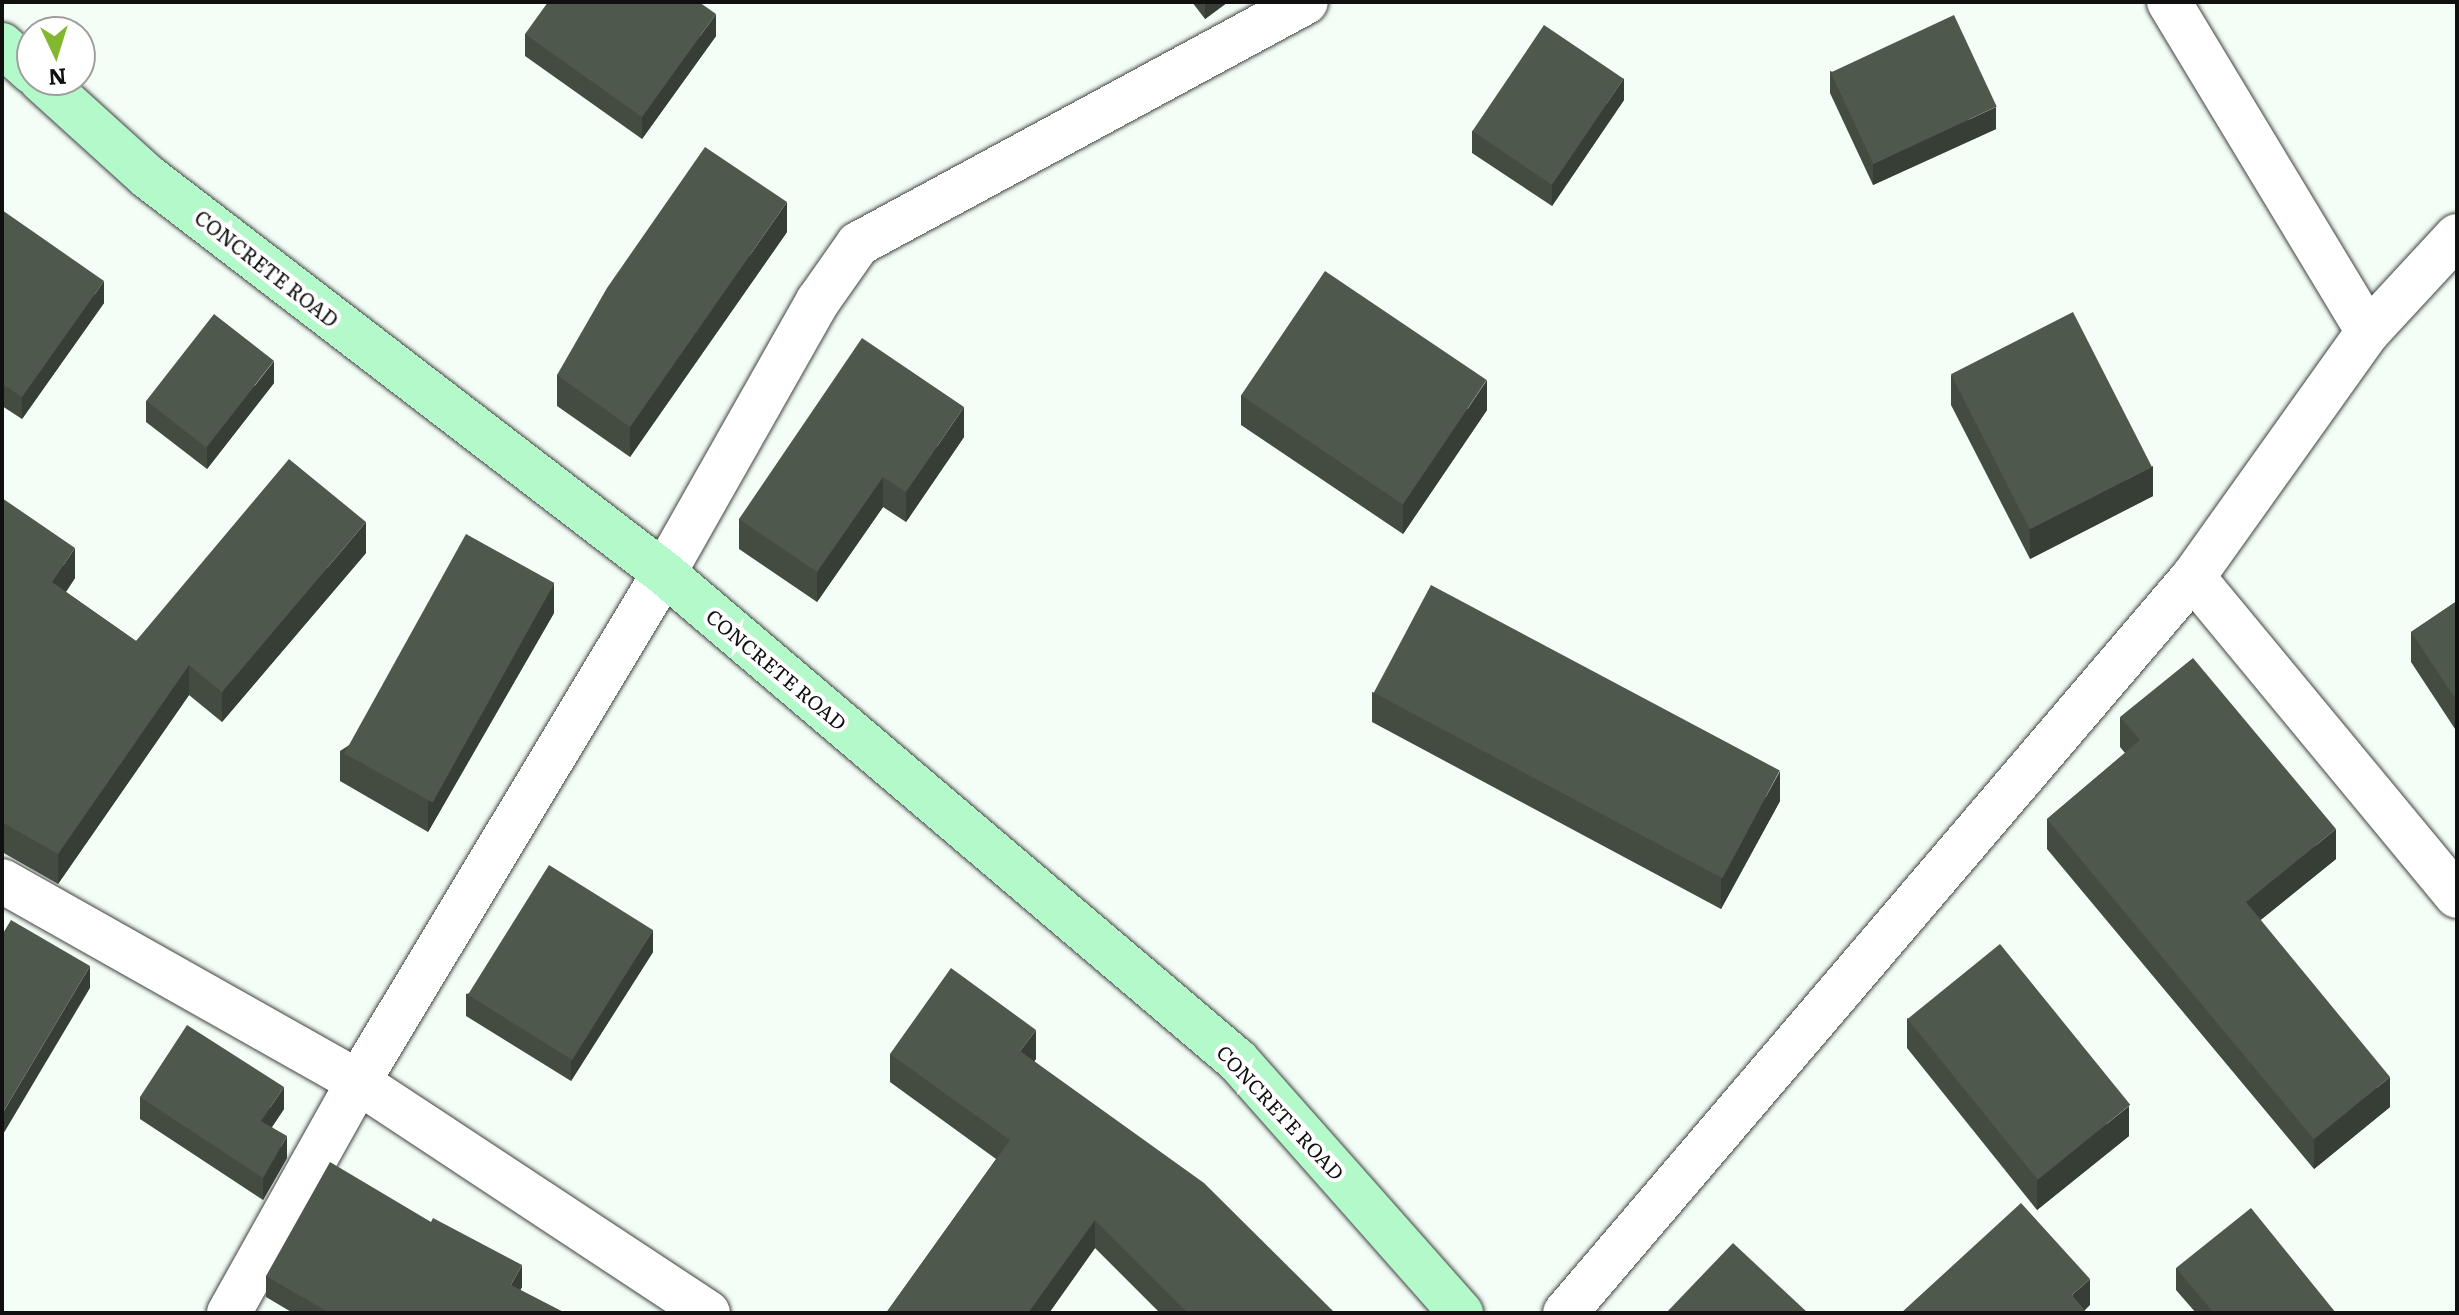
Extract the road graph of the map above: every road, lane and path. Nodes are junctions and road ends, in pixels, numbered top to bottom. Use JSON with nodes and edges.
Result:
{"nodes":[{"id":1,"x":1306,"y":2,"type":"edge"},
{"id":2,"x":2169,"y":2,"type":"edge"},
{"id":3,"x":59,"y":96,"type":"edge"},
{"id":4,"x":2457,"y":236,"type":"edge"},
{"id":5,"x":2368,"y":332,"type":"junction"},
{"id":6,"x":664,"y":573,"type":"junction"},
{"id":7,"x":2193,"y":577,"type":"junction"},
{"id":8,"x":2,"y":881,"type":"edge"},
{"id":9,"x":2457,"y":896,"type":"edge"},
{"id":10,"x":358,"y":1082,"type":"junction"},
{"id":11,"x":229,"y":1313,"type":"edge"},
{"id":12,"x":708,"y":1313,"type":"edge"},
{"id":13,"x":1461,"y":1313,"type":"edge"},
{"id":14,"x":1565,"y":1313,"type":"edge"}],
"edges":[{"from":1,"to":6,"type":"street"},
{"from":2,"to":5,"type":"street"},
{"from":3,"to":6,"type":"street","name":"CONCRETE ROAD"},
{"from":4,"to":5,"type":"street"},
{"from":5,"to":7,"type":"street"},
{"from":6,"to":10,"type":"street"},
{"from":6,"to":13,"type":"street","name":"CONCRETE ROAD"},
{"from":7,"to":9,"type":"street"},
{"from":7,"to":14,"type":"street"},
{"from":8,"to":10,"type":"street"},
{"from":10,"to":11,"type":"street"},
{"from":10,"to":12,"type":"street"}]}
